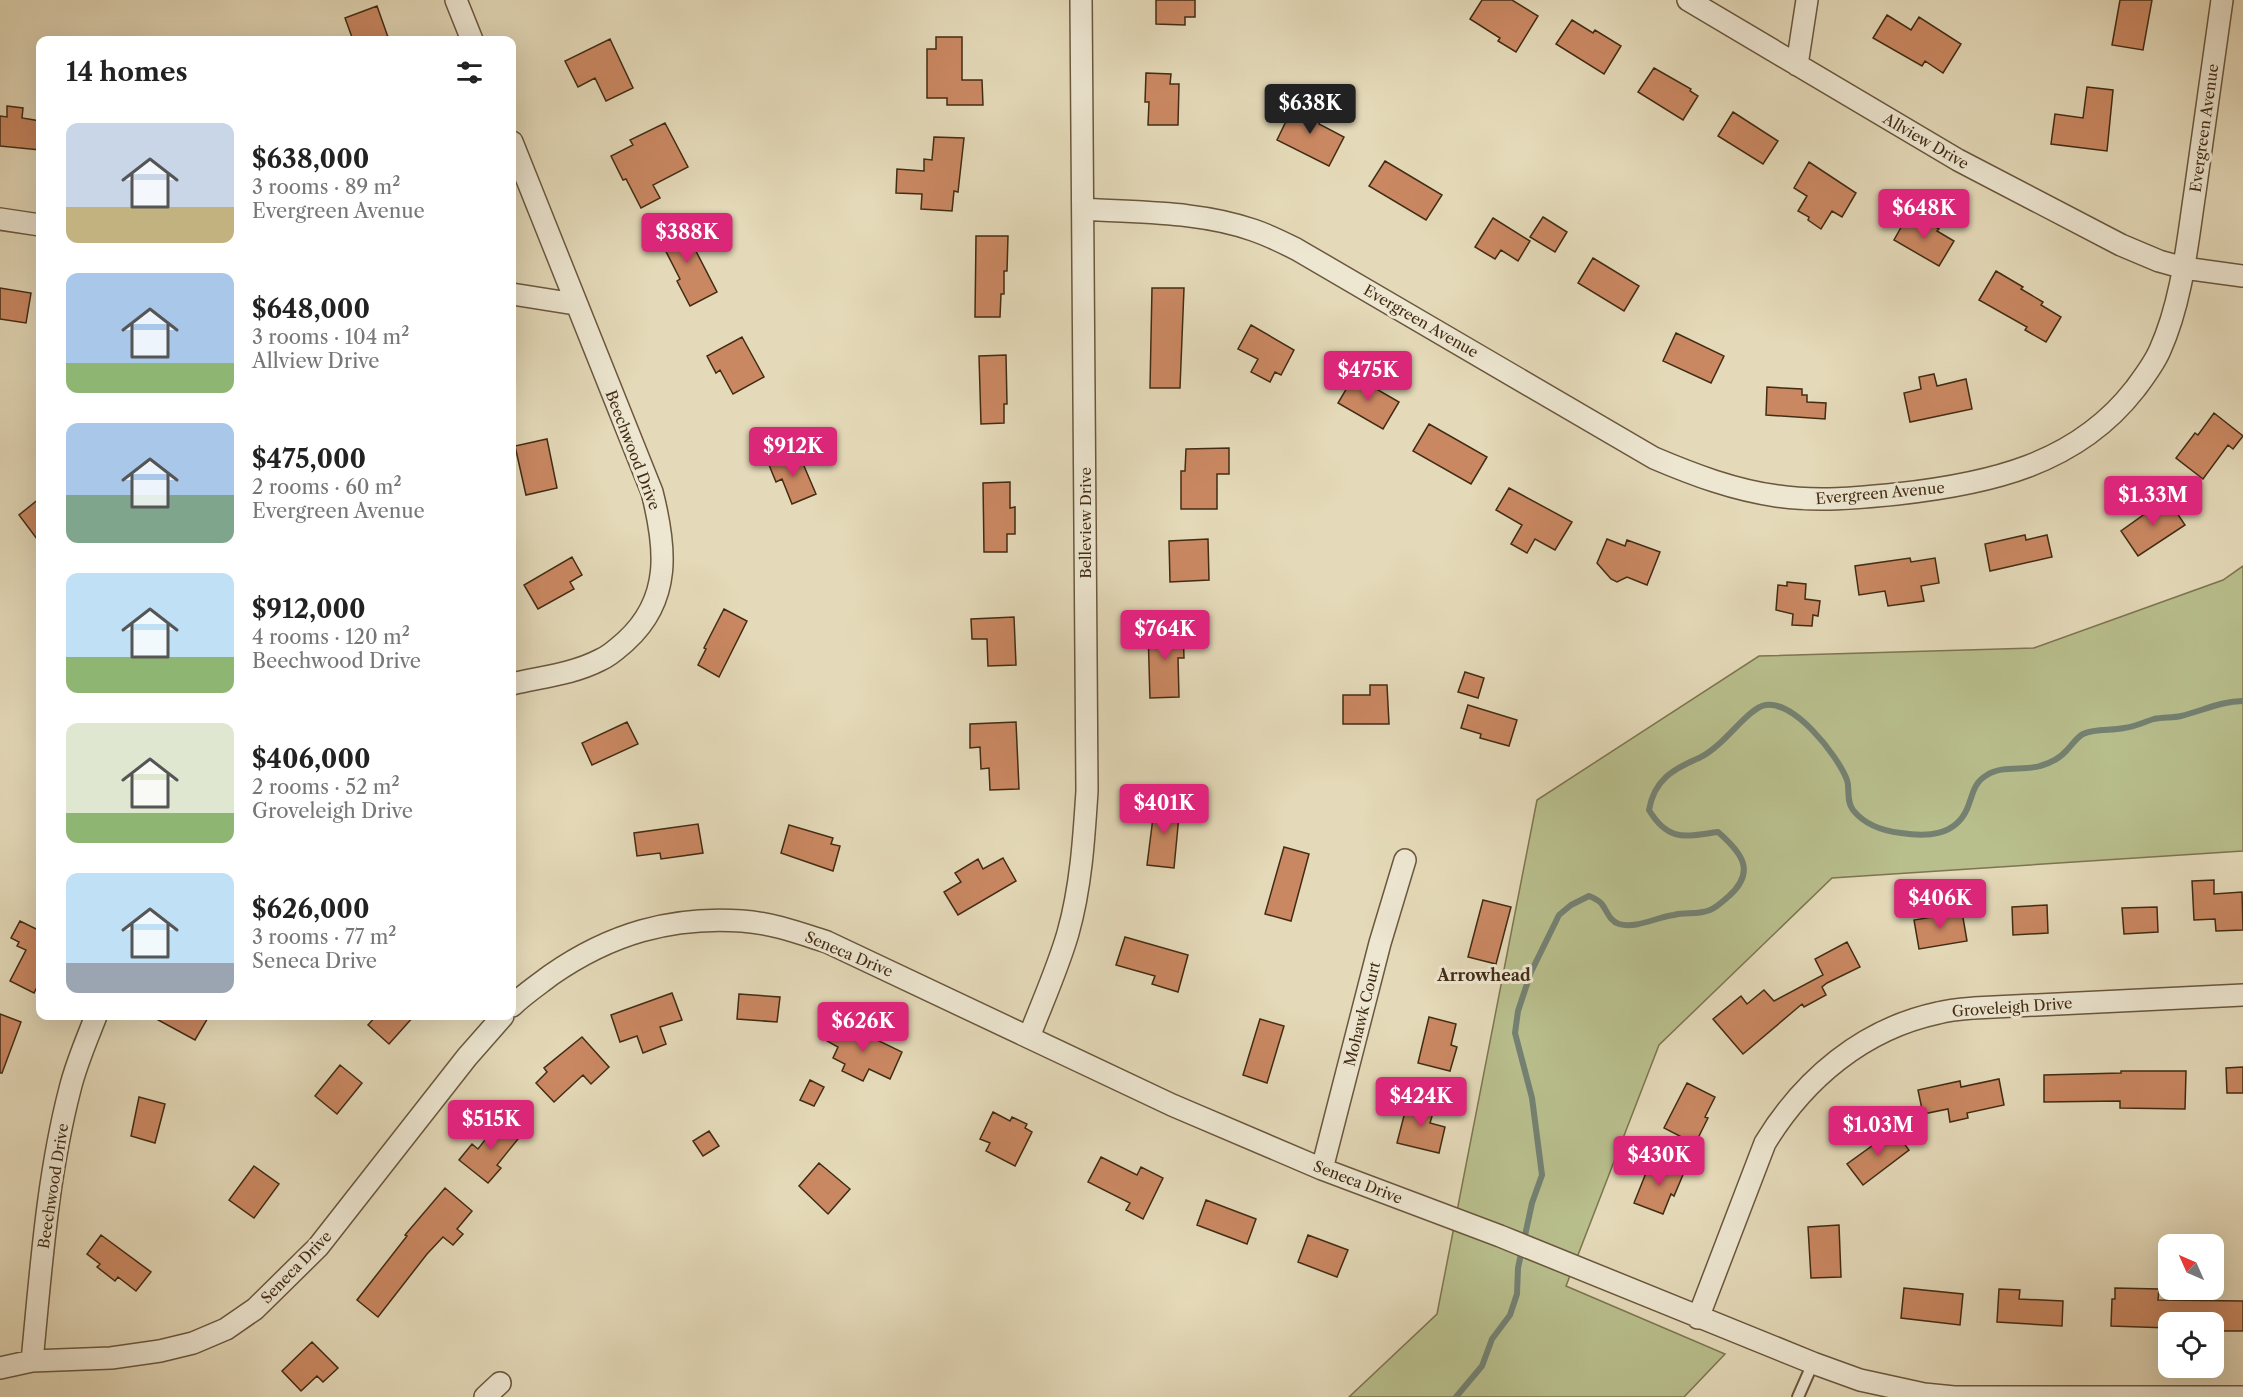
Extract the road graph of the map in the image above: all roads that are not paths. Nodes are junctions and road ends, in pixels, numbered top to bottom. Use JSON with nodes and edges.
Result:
{"nodes":[{"id":1,"x":456,"y":0,"type":"edge"},
{"id":2,"x":1081,"y":0,"type":"edge"},
{"id":3,"x":1688,"y":0,"type":"edge"},
{"id":4,"x":1807,"y":0,"type":"edge"},
{"id":5,"x":2222,"y":0,"type":"edge"},
{"id":6,"x":470,"y":36,"type":"edge"},
{"id":7,"x":1797,"y":65,"type":"junction"},
{"id":8,"x":516,"y":151,"type":"edge"},
{"id":9,"x":1083,"y":209,"type":"junction"},
{"id":10,"x":0,"y":219,"type":"edge"},
{"id":11,"x":36,"y":224,"type":"edge"},
{"id":12,"x":2184,"y":268,"type":"junction"},
{"id":13,"x":2243,"y":276,"type":"edge"},
{"id":14,"x":516,"y":295,"type":"edge"},
{"id":15,"x":575,"y":304,"type":"junction"},
{"id":16,"x":516,"y":683,"type":"edge"},
{"id":17,"x":1405,"y":860,"type":"dead end"},
{"id":18,"x":2243,"y":995,"type":"edge"},
{"id":19,"x":516,"y":1003,"type":"edge"},
{"id":20,"x":95,"y":1020,"type":"edge"},
{"id":21,"x":499,"y":1020,"type":"edge"},
{"id":22,"x":1029,"y":1037,"type":"junction"},
{"id":23,"x":1322,"y":1169,"type":"junction"},
{"id":24,"x":1698,"y":1318,"type":"junction"},
{"id":25,"x":33,"y":1361,"type":"junction"},
{"id":26,"x":1813,"y":1363,"type":"junction"},
{"id":27,"x":0,"y":1368,"type":"edge"},
{"id":28,"x":1923,"y":1396,"type":"edge"},
{"id":29,"x":2132,"y":1396,"type":"edge"},
{"id":30,"x":2243,"y":1396,"type":"edge"},
{"id":31,"x":1798,"y":1397,"type":"edge"}],
"edges":[{"from":1,"to":6,"type":"street"},
{"from":2,"to":9,"type":"street","name":"Belleview Drive"},
{"from":3,"to":7,"type":"street","name":"Allview Drive"},
{"from":4,"to":7,"type":"street"},
{"from":5,"to":12,"type":"street","name":"Evergreen Avenue"},
{"from":7,"to":12,"type":"street","name":"Allview Drive"},
{"from":8,"to":15,"type":"street","name":"Beechwood Drive"},
{"from":9,"to":12,"type":"street","name":"Evergreen Avenue"},
{"from":9,"to":22,"type":"street","name":"Belleview Drive"},
{"from":10,"to":11,"type":"street"},
{"from":12,"to":13,"type":"street","name":"Allview Drive"},
{"from":14,"to":15,"type":"street"},
{"from":15,"to":16,"type":"street","name":"Beechwood Drive"},
{"from":17,"to":23,"type":"street","name":"Mohawk Court"},
{"from":18,"to":24,"type":"street","name":"Groveleigh Drive"},
{"from":19,"to":22,"type":"street","name":"Seneca Drive"},
{"from":20,"to":25,"type":"street","name":"Beechwood Drive"},
{"from":21,"to":25,"type":"street","name":"Seneca Drive"},
{"from":22,"to":23,"type":"street","name":"Seneca Drive"},
{"from":23,"to":24,"type":"street","name":"Seneca Drive"},
{"from":24,"to":26,"type":"street","name":"Seneca Drive"},
{"from":25,"to":27,"type":"street","name":"Seneca Drive"},
{"from":26,"to":28,"type":"street","name":"Seneca Drive"},
{"from":26,"to":31,"type":"lane"},
{"from":28,"to":29,"type":"street","name":"Seneca Drive"},
{"from":29,"to":30,"type":"street","name":"Seneca Drive"}]}
